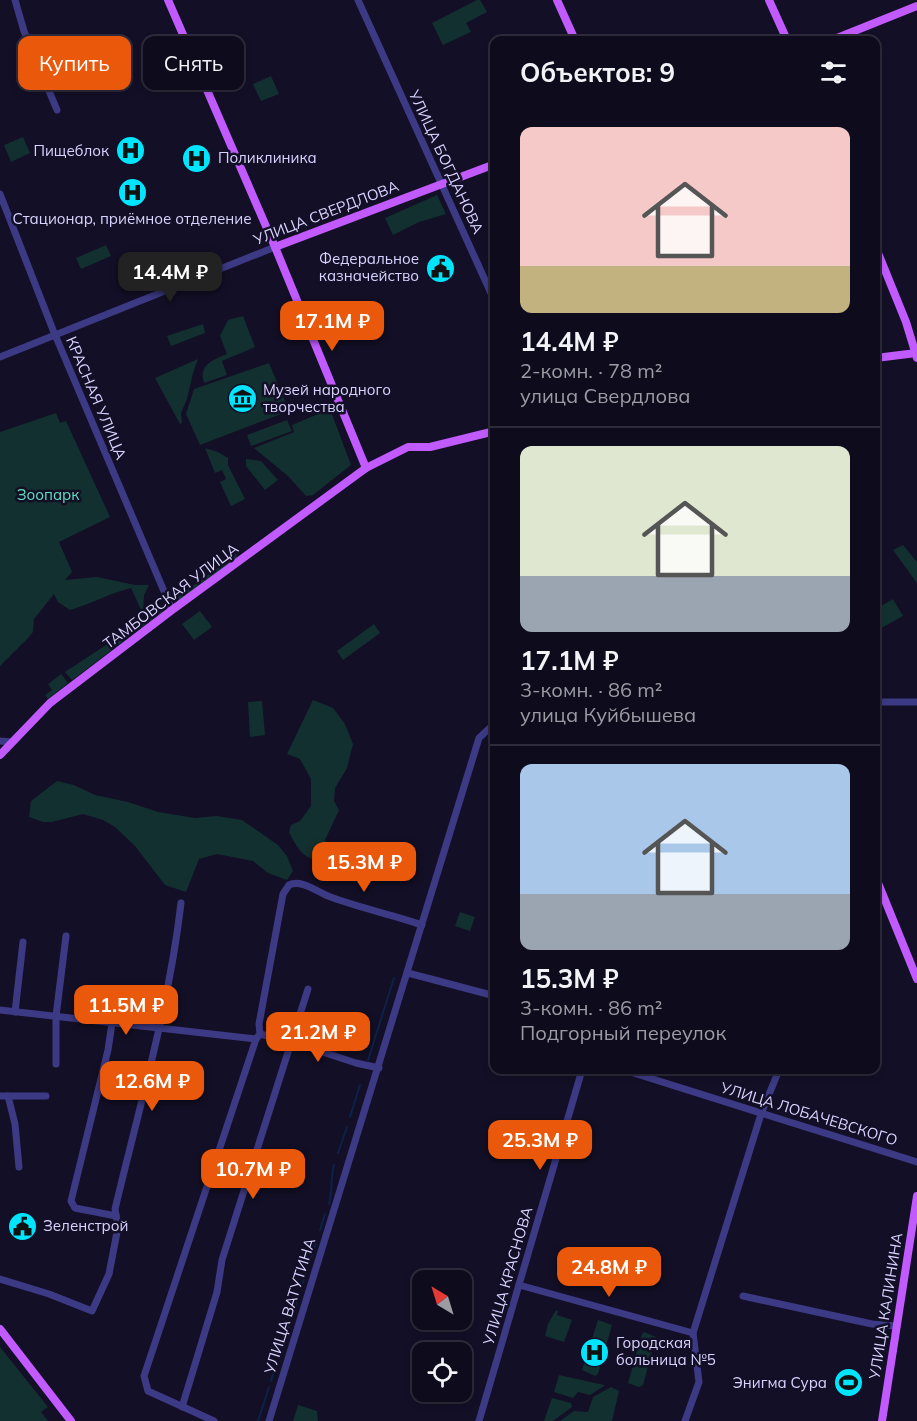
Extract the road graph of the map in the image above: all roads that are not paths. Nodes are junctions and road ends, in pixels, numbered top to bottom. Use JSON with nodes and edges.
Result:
{"nodes":[{"id":1,"x":15,"y":0,"type":"edge"},
{"id":2,"x":168,"y":0,"type":"edge"},
{"id":3,"x":358,"y":0,"type":"edge"},
{"id":4,"x":557,"y":0,"type":"edge"},
{"id":5,"x":769,"y":0,"type":"edge"},
{"id":6,"x":917,"y":6,"type":"edge"},
{"id":7,"x":573,"y":36,"type":"edge"},
{"id":8,"x":785,"y":36,"type":"edge"},
{"id":9,"x":842,"y":36,"type":"edge"},
{"id":10,"x":57,"y":110,"type":"dead end"},
{"id":11,"x":490,"y":166,"type":"edge"},
{"id":12,"x":440,"y":183,"type":"junction"},
{"id":13,"x":0,"y":194,"type":"edge"},
{"id":14,"x":275,"y":247,"type":"junction"},
{"id":15,"x":880,"y":258,"type":"edge"},
{"id":16,"x":490,"y":291,"type":"edge"},
{"id":17,"x":55,"y":336,"type":"junction"},
{"id":18,"x":916,"y":356,"type":"edge"},
{"id":19,"x":0,"y":357,"type":"edge"},
{"id":20,"x":880,"y":358,"type":"edge"},
{"id":21,"x":490,"y":432,"type":"edge"},
{"id":22,"x":366,"y":468,"type":"junction"},
{"id":23,"x":172,"y":610,"type":"junction"},
{"id":24,"x":880,"y":702,"type":"edge"},
{"id":25,"x":917,"y":702,"type":"edge"},
{"id":26,"x":490,"y":728,"type":"edge"},
{"id":27,"x":0,"y":741,"type":"edge"},
{"id":28,"x":12,"y":742,"type":"junction"},
{"id":29,"x":0,"y":755,"type":"edge"},
{"id":30,"x":880,"y":888,"type":"edge"},
{"id":31,"x":181,"y":903,"type":"dead end"},
{"id":32,"x":422,"y":925,"type":"junction"},
{"id":33,"x":66,"y":936,"type":"dead end"},
{"id":34,"x":23,"y":942,"type":"dead end"},
{"id":35,"x":408,"y":974,"type":"junction"},
{"id":36,"x":917,"y":979,"type":"edge"},
{"id":37,"x":308,"y":989,"type":"dead end"},
{"id":38,"x":490,"y":995,"type":"edge"},
{"id":39,"x":0,"y":1010,"type":"edge"},
{"id":40,"x":15,"y":1012,"type":"junction"},
{"id":41,"x":56,"y":1016,"type":"junction"},
{"id":42,"x":112,"y":1023,"type":"junction"},
{"id":43,"x":159,"y":1027,"type":"junction"},
{"id":44,"x":258,"y":1037,"type":"junction"},
{"id":45,"x":292,"y":1042,"type":"junction"},
{"id":46,"x":56,"y":1064,"type":"dead end"},
{"id":47,"x":379,"y":1068,"type":"junction"},
{"id":48,"x":581,"y":1074,"type":"edge"},
{"id":49,"x":636,"y":1074,"type":"edge"},
{"id":50,"x":777,"y":1074,"type":"edge"},
{"id":51,"x":4,"y":1096,"type":"edge"},
{"id":52,"x":46,"y":1096,"type":"dead end"},
{"id":53,"x":761,"y":1114,"type":"junction"},
{"id":54,"x":917,"y":1162,"type":"edge"},
{"id":55,"x":20,"y":1167,"type":"dead end"},
{"id":56,"x":917,"y":1196,"type":"edge"},
{"id":57,"x":116,"y":1216,"type":"junction"},
{"id":58,"x":0,"y":1280,"type":"edge"},
{"id":59,"x":519,"y":1285,"type":"junction"},
{"id":60,"x":743,"y":1296,"type":"dead end"},
{"id":61,"x":896,"y":1326,"type":"junction"},
{"id":62,"x":0,"y":1329,"type":"edge"},
{"id":63,"x":693,"y":1334,"type":"junction"},
{"id":64,"x":182,"y":1407,"type":"junction"},
{"id":65,"x":71,"y":1421,"type":"edge"},
{"id":66,"x":214,"y":1421,"type":"edge"},
{"id":67,"x":268,"y":1421,"type":"edge"},
{"id":68,"x":480,"y":1421,"type":"edge"},
{"id":69,"x":685,"y":1421,"type":"edge"},
{"id":70,"x":882,"y":1421,"type":"edge"}],
"edges":[{"from":1,"to":10,"type":"street"},
{"from":2,"to":14,"type":"main road"},
{"from":3,"to":12,"type":"street","name":"УЛИЦА БОГДАНОВА"},
{"from":4,"to":7,"type":"main road"},
{"from":5,"to":8,"type":"main road"},
{"from":6,"to":9,"type":"main road"},
{"from":11,"to":12,"type":"main road","name":"УЛИЦА СВЕРДЛОВА"},
{"from":12,"to":14,"type":"main road","name":"УЛИЦА СВЕРДЛОВА"},
{"from":12,"to":16,"type":"street","name":"УЛИЦА БОГДАНОВА"},
{"from":13,"to":17,"type":"street","name":"КРАСНАЯ УЛИЦА"},
{"from":14,"to":17,"type":"street","name":"УЛИЦА СВЕРДЛОВА"},
{"from":14,"to":22,"type":"main road"},
{"from":15,"to":18,"type":"main road"},
{"from":17,"to":19,"type":"street","name":"УЛИЦА СВЕРДЛОВА"},
{"from":17,"to":23,"type":"street","name":"КРАСНАЯ УЛИЦА"},
{"from":18,"to":20,"type":"main road"},
{"from":21,"to":22,"type":"main road","name":"ТАМБОВСКАЯ УЛИЦА"},
{"from":22,"to":23,"type":"main road","name":"ТАМБОВСКАЯ УЛИЦА"},
{"from":23,"to":28,"type":"main road","name":"ТАМБОВСКАЯ УЛИЦА"},
{"from":24,"to":25,"type":"street"},
{"from":26,"to":32,"type":"street","name":"УЛИЦА ВАТУТИНА"},
{"from":27,"to":28,"type":"street"},
{"from":28,"to":29,"type":"main road","name":"ТАМБОВСКАЯ УЛИЦА"},
{"from":30,"to":36,"type":"main road"},
{"from":31,"to":43,"type":"street"},
{"from":32,"to":35,"type":"street","name":"УЛИЦА ВАТУТИНА"},
{"from":32,"to":44,"type":"street"},
{"from":33,"to":41,"type":"street"},
{"from":34,"to":40,"type":"street"},
{"from":35,"to":38,"type":"street"},
{"from":35,"to":47,"type":"street","name":"УЛИЦА ВАТУТИНА"},
{"from":37,"to":45,"type":"street"},
{"from":39,"to":40,"type":"street"},
{"from":40,"to":41,"type":"street"},
{"from":41,"to":42,"type":"street"},
{"from":41,"to":46,"type":"street"},
{"from":42,"to":43,"type":"street"},
{"from":42,"to":57,"type":"street"},
{"from":43,"to":44,"type":"street"},
{"from":43,"to":57,"type":"street"},
{"from":44,"to":45,"type":"street"},
{"from":44,"to":64,"type":"street"},
{"from":45,"to":47,"type":"street"},
{"from":45,"to":64,"type":"street"},
{"from":47,"to":67,"type":"street","name":"УЛИЦА ВАТУТИНА"},
{"from":48,"to":59,"type":"street","name":"УЛИЦА КРАСНОВА"},
{"from":49,"to":53,"type":"street","name":"УЛИЦА ЛОБАЧЕВСКОГО"},
{"from":50,"to":53,"type":"street"},
{"from":51,"to":52,"type":"street"},
{"from":51,"to":55,"type":"street"},
{"from":53,"to":54,"type":"street","name":"УЛИЦА ЛОБАЧЕВСКОГО"},
{"from":53,"to":63,"type":"street"},
{"from":56,"to":61,"type":"main road","name":"УЛИЦА КАЛИНИНА"},
{"from":57,"to":58,"type":"street"},
{"from":59,"to":63,"type":"street"},
{"from":59,"to":68,"type":"street","name":"УЛИЦА КРАСНОВА"},
{"from":60,"to":61,"type":"street"},
{"from":61,"to":70,"type":"main road","name":"УЛИЦА КАЛИНИНА"},
{"from":62,"to":65,"type":"main road"},
{"from":63,"to":69,"type":"street"},
{"from":64,"to":66,"type":"street"}]}
